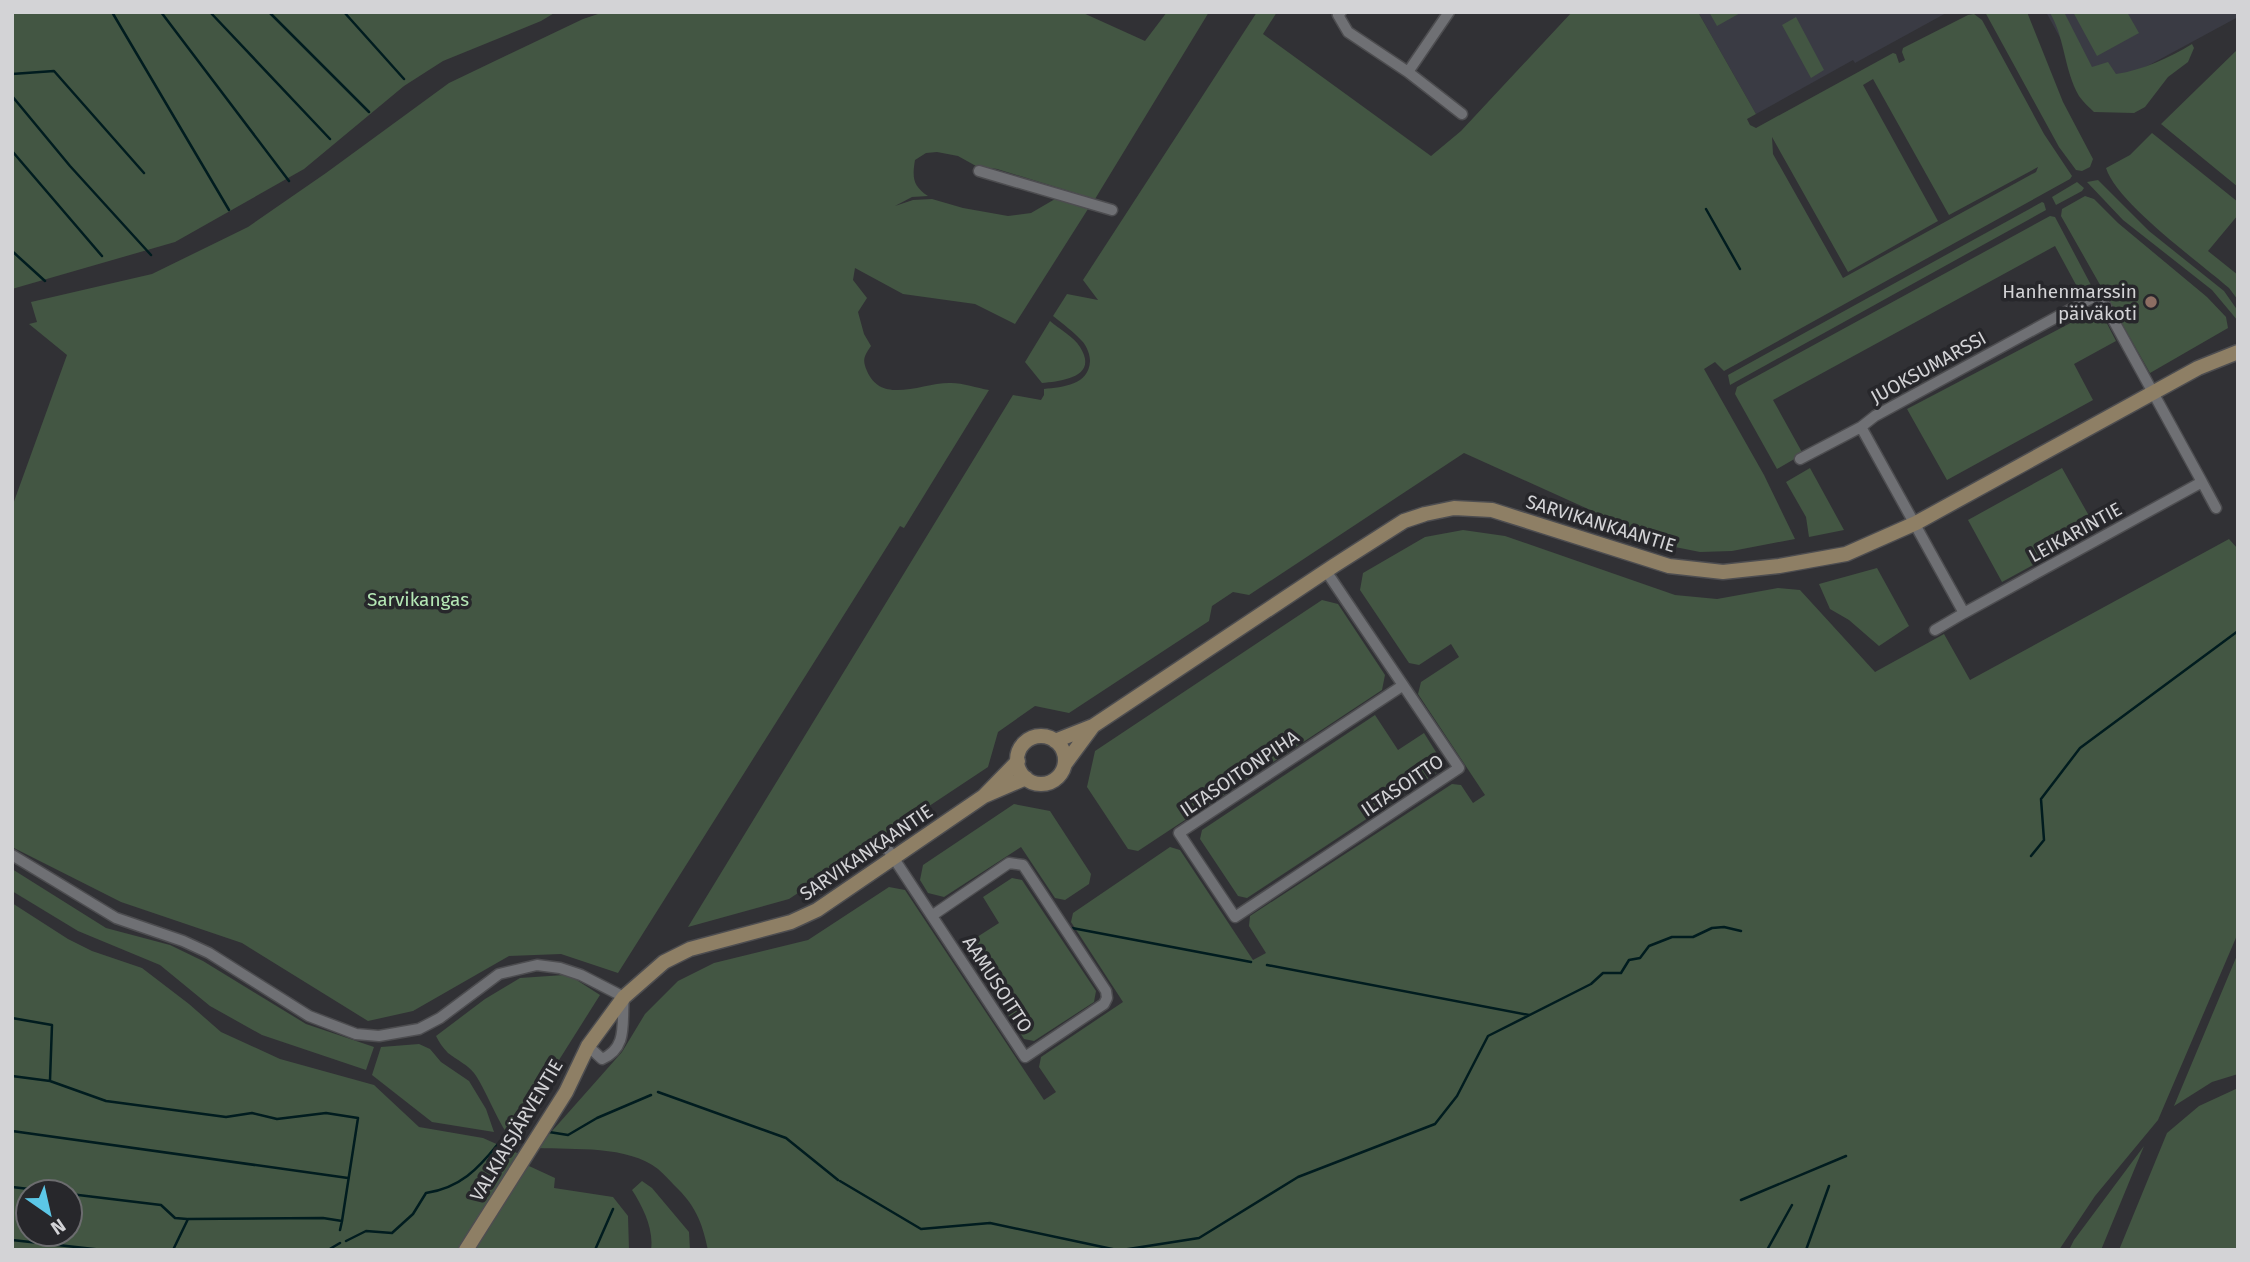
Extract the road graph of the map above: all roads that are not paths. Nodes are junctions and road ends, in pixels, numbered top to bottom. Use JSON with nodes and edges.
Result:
{"nodes":[{"id":1,"x":1340,"y":12,"type":"edge"},
{"id":2,"x":1449,"y":12,"type":"edge"},
{"id":3,"x":1408,"y":72,"type":"junction"},
{"id":4,"x":1462,"y":114,"type":"dead end"},
{"id":5,"x":979,"y":170,"type":"dead end"},
{"id":6,"x":1112,"y":210,"type":"dead end"},
{"id":7,"x":2238,"y":340,"type":"edge"},
{"id":8,"x":2238,"y":352,"type":"edge"},
{"id":9,"x":2198,"y":368,"type":"junction"},
{"id":10,"x":2153,"y":393,"type":"junction"},
{"id":11,"x":1861,"y":426,"type":"junction"},
{"id":12,"x":1800,"y":459,"type":"dead end"},
{"id":13,"x":2202,"y":482,"type":"junction"},
{"id":14,"x":2216,"y":508,"type":"dead end"},
{"id":15,"x":1916,"y":523,"type":"junction"},
{"id":16,"x":1326,"y":571,"type":"junction"},
{"id":17,"x":1964,"y":612,"type":"junction"},
{"id":18,"x":1935,"y":630,"type":"dead end"},
{"id":19,"x":1402,"y":686,"type":"junction"},
{"id":20,"x":1093,"y":726,"type":"junction"},
{"id":21,"x":1055,"y":741,"type":"junction"},
{"id":22,"x":1018,"y":761,"type":"junction"},
{"id":23,"x":1065,"y":764,"type":"junction"},
{"id":24,"x":1026,"y":778,"type":"junction"},
{"id":25,"x":984,"y":796,"type":"junction"},
{"id":26,"x":885,"y":845,"type":"dead end"},
{"id":27,"x":12,"y":855,"type":"edge"},
{"id":28,"x":894,"y":857,"type":"junction"},
{"id":29,"x":933,"y":915,"type":"junction"},
{"id":30,"x":1235,"y":917,"type":"joint"},
{"id":31,"x":624,"y":997,"type":"junction"},
{"id":32,"x":588,"y":1046,"type":"junction"},
{"id":33,"x":466,"y":1250,"type":"edge"}],
"edges":[{"from":1,"to":3,"type":"street"},
{"from":2,"to":3,"type":"street"},
{"from":3,"to":4,"type":"street"},
{"from":5,"to":6,"type":"street"},
{"from":7,"to":9,"type":"street","name":"SARVIKANKAANTIE"},
{"from":8,"to":9,"type":"street","name":"SARVIKANKAANTIE"},
{"from":9,"to":10,"type":"street","name":"SARVIKANKAANTIE"},
{"from":10,"to":11,"type":"street","name":"JUOKSUMARSSI"},
{"from":10,"to":13,"type":"street"},
{"from":10,"to":15,"type":"street","name":"SARVIKANKAANTIE"},
{"from":11,"to":12,"type":"street","name":"JUOKSUMARSSI"},
{"from":11,"to":15,"type":"street","name":"JUOKSUMARSSI"},
{"from":13,"to":14,"type":"street"},
{"from":13,"to":17,"type":"street","name":"LEIKARINTIE"},
{"from":15,"to":16,"type":"street","name":"SARVIKANKAANTIE"},
{"from":15,"to":17,"type":"street"},
{"from":16,"to":19,"type":"street","name":"ILTASOITTO"},
{"from":16,"to":20,"type":"street","name":"SARVIKANKAANTIE"},
{"from":17,"to":18,"type":"street","name":"LEIKARINTIE"},
{"from":19,"to":30,"type":"street","name":"ILTASOITONPIHA"},
{"from":19,"to":30,"type":"street","name":"ILTASOITTO"},
{"from":20,"to":21,"type":"street","name":"SARVIKANKAANTIE"},
{"from":20,"to":23,"type":"street","name":"SARVIKANKAANTIE"},
{"from":21,"to":22,"type":"street","name":"SARVIKANKAANTIE"},
{"from":21,"to":23,"type":"street"},
{"from":22,"to":24,"type":"street"},
{"from":22,"to":25,"type":"street","name":"SARVIKANKAANTIE"},
{"from":23,"to":24,"type":"street","name":"SARVIKANKAANTIE"},
{"from":24,"to":25,"type":"street","name":"SARVIKANKAANTIE"},
{"from":25,"to":28,"type":"street","name":"SARVIKANKAANTIE"},
{"from":26,"to":28,"type":"street","name":"AAMUSOITTO"},
{"from":27,"to":31,"type":"street"},
{"from":28,"to":29,"type":"street","name":"AAMUSOITTO"},
{"from":28,"to":31,"type":"street","name":"SARVIKANKAANTIE"},
{"from":29,"to":29,"type":"street","name":"AAMUSOITTO"},
{"from":31,"to":32,"type":"street","name":"VALKIAISJÄRVENTIE"},
{"from":31,"to":32,"type":"street"},
{"from":32,"to":33,"type":"street","name":"VALKIAISJÄRVENTIE"}]}
